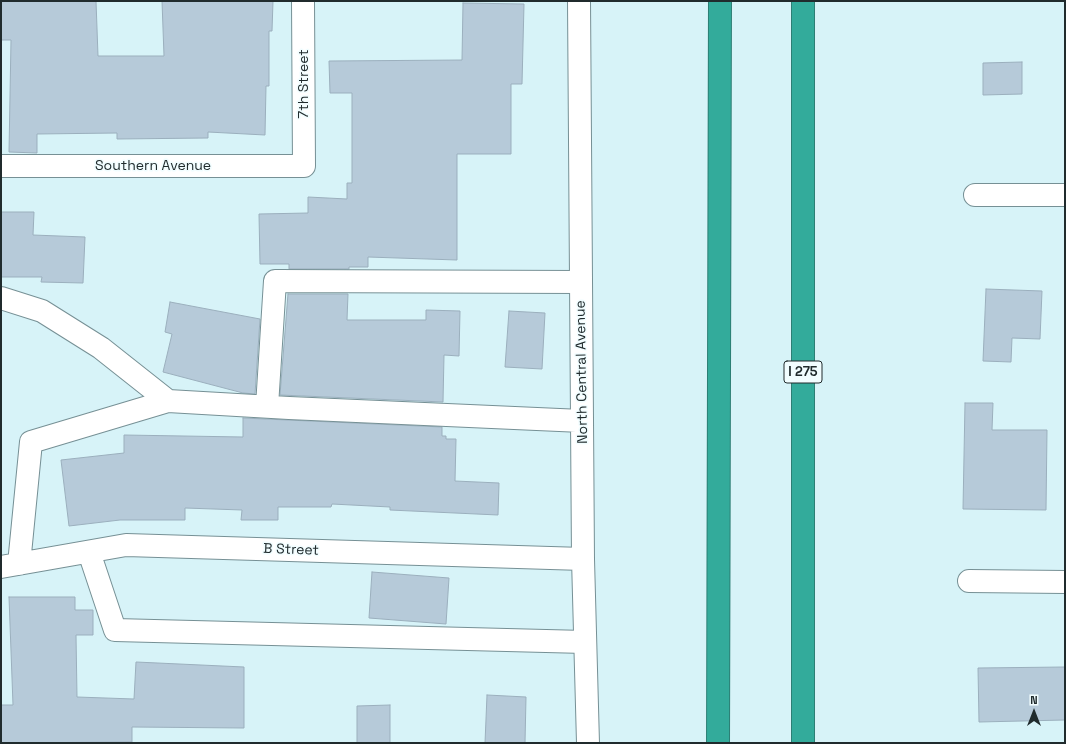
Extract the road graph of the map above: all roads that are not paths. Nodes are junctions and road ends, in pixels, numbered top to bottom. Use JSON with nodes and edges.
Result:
{"nodes":[{"id":1,"x":303,"y":1,"type":"edge"},
{"id":2,"x":579,"y":1,"type":"edge"},
{"id":3,"x":720,"y":1,"type":"edge"},
{"id":4,"x":803,"y":1,"type":"edge"},
{"id":5,"x":1,"y":166,"type":"edge"},
{"id":6,"x":304,"y":166,"type":"joint"},
{"id":7,"x":975,"y":195,"type":"dead end"},
{"id":8,"x":1065,"y":195,"type":"edge"},
{"id":9,"x":581,"y":282,"type":"junction"},
{"id":10,"x":1,"y":298,"type":"edge"},
{"id":11,"x":168,"y":401,"type":"junction"},
{"id":12,"x":267,"y":406,"type":"junction"},
{"id":13,"x":582,"y":421,"type":"junction"},
{"id":14,"x":89,"y":552,"type":"junction"},
{"id":15,"x":583,"y":559,"type":"junction"},
{"id":16,"x":10,"y":566,"type":"edge"},
{"id":17,"x":969,"y":581,"type":"dead end"},
{"id":18,"x":1065,"y":582,"type":"edge"},
{"id":19,"x":585,"y":642,"type":"junction"},
{"id":20,"x":588,"y":743,"type":"edge"},
{"id":21,"x":718,"y":743,"type":"edge"},
{"id":22,"x":803,"y":743,"type":"edge"}],
"edges":[{"from":1,"to":6,"type":"street","name":"7th Street"},
{"from":2,"to":9,"type":"street","name":"North Central Avenue"},
{"from":3,"to":21,"type":"highway"},
{"from":4,"to":22,"type":"highway","number":"I 275"},
{"from":5,"to":6,"type":"street","name":"Southern Avenue"},
{"from":7,"to":8,"type":"street"},
{"from":9,"to":12,"type":"street"},
{"from":9,"to":13,"type":"street","name":"North Central Avenue"},
{"from":10,"to":11,"type":"street"},
{"from":11,"to":12,"type":"street"},
{"from":11,"to":16,"type":"street"},
{"from":12,"to":13,"type":"street"},
{"from":13,"to":15,"type":"street","name":"North Central Avenue"},
{"from":14,"to":15,"type":"street","name":"B Street"},
{"from":14,"to":16,"type":"street","name":"B Street"},
{"from":14,"to":19,"type":"street"},
{"from":15,"to":19,"type":"street","name":"North Central Avenue"},
{"from":17,"to":18,"type":"street"},
{"from":19,"to":20,"type":"street","name":"North Central Avenue"}]}
